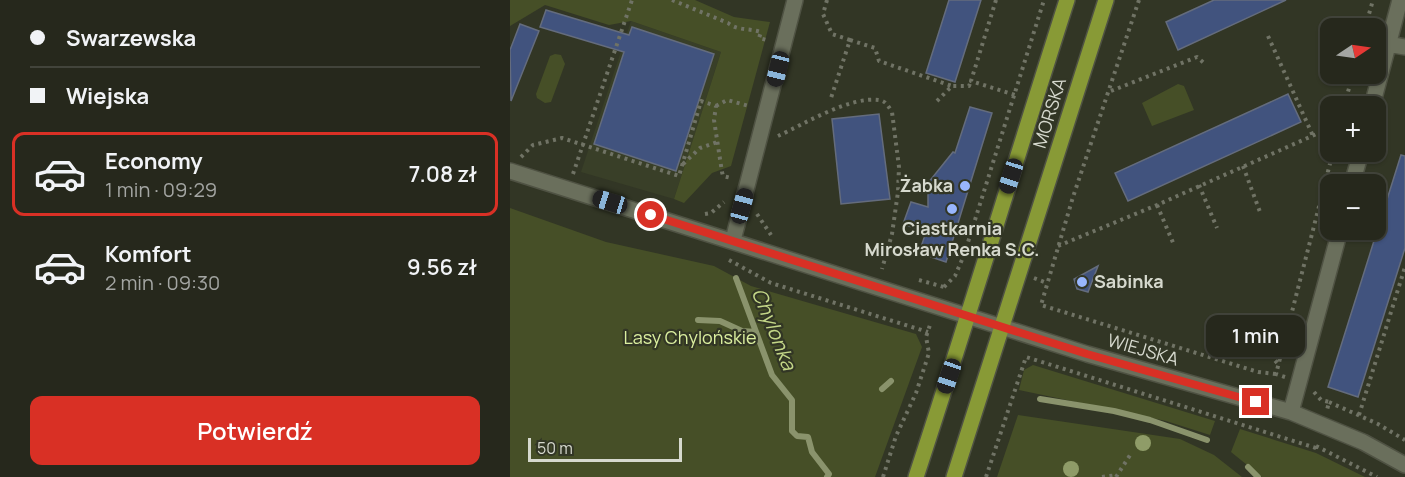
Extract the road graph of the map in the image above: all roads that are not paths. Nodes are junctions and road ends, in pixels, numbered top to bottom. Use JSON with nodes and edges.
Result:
{"nodes":[{"id":1,"x":795,"y":0,"type":"edge"},
{"id":2,"x":1067,"y":0,"type":"edge"},
{"id":3,"x":1106,"y":0,"type":"edge"},
{"id":4,"x":1400,"y":0,"type":"edge"},
{"id":5,"x":1388,"y":44,"type":"junction"},
{"id":6,"x":1405,"y":47,"type":"edge"},
{"id":7,"x":1375,"y":96,"type":"edge"},
{"id":8,"x":514,"y":165,"type":"edge"},
{"id":9,"x":733,"y":240,"type":"junction"},
{"id":10,"x":1337,"y":240,"type":"edge"},
{"id":11,"x":969,"y":316,"type":"junction"},
{"id":12,"x":1003,"y":327,"type":"junction"},
{"id":13,"x":1291,"y":412,"type":"junction"},
{"id":14,"x":1405,"y":465,"type":"edge"},
{"id":15,"x":916,"y":477,"type":"edge"},
{"id":16,"x":954,"y":477,"type":"edge"}],
"edges":[{"from":1,"to":9,"type":"street"},
{"from":2,"to":11,"type":"main road","name":"MORSKA"},
{"from":3,"to":12,"type":"main road","name":"MORSKA"},
{"from":4,"to":5,"type":"street"},
{"from":5,"to":6,"type":"street"},
{"from":5,"to":7,"type":"street"},
{"from":8,"to":9,"type":"street","name":"WIEJSKA"},
{"from":9,"to":11,"type":"street","name":"WIEJSKA"},
{"from":10,"to":13,"type":"street"},
{"from":11,"to":12,"type":"street","name":"WIEJSKA"},
{"from":11,"to":15,"type":"main road","name":"MORSKA"},
{"from":12,"to":13,"type":"street","name":"WIEJSKA"},
{"from":12,"to":16,"type":"main road","name":"MORSKA"},
{"from":13,"to":14,"type":"street","name":"WIEJSKA"}]}
